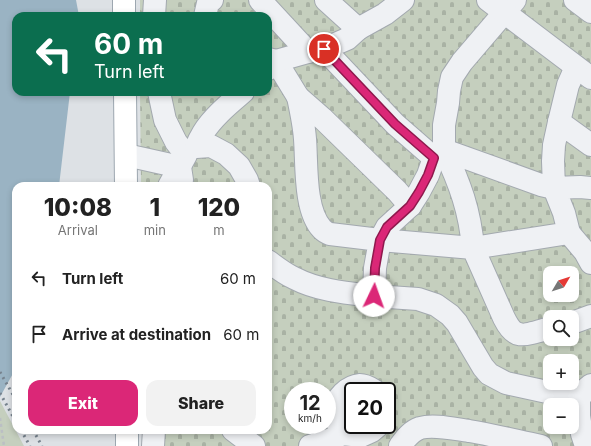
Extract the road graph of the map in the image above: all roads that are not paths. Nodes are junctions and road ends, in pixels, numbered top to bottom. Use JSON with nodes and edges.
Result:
{"nodes":[{"id":1,"x":124,"y":0,"type":"edge"},
{"id":2,"x":155,"y":0,"type":"edge"},
{"id":3,"x":212,"y":0,"type":"edge"},
{"id":4,"x":260,"y":0,"type":"edge"},
{"id":5,"x":326,"y":0,"type":"edge"},
{"id":6,"x":403,"y":0,"type":"edge"},
{"id":7,"x":575,"y":0,"type":"edge"},
{"id":8,"x":502,"y":4,"type":"edge"},
{"id":9,"x":124,"y":12,"type":"edge"},
{"id":10,"x":154,"y":12,"type":"edge"},
{"id":11,"x":206,"y":12,"type":"edge"},
{"id":12,"x":591,"y":12,"type":"edge"},
{"id":13,"x":358,"y":29,"type":"junction"},
{"id":14,"x":316,"y":50,"type":"junction"},
{"id":15,"x":272,"y":63,"type":"edge"},
{"id":16,"x":272,"y":64,"type":"edge"},
{"id":17,"x":583,"y":73,"type":"edge"},
{"id":18,"x":125,"y":96,"type":"edge"},
{"id":19,"x":160,"y":96,"type":"edge"},
{"id":20,"x":238,"y":96,"type":"edge"},
{"id":21,"x":298,"y":97,"type":"junction"},
{"id":22,"x":559,"y":122,"type":"junction"},
{"id":23,"x":591,"y":145,"type":"edge"},
{"id":24,"x":439,"y":154,"type":"junction"},
{"id":25,"x":126,"y":155,"type":"junction"},
{"id":26,"x":187,"y":164,"type":"edge"},
{"id":27,"x":126,"y":182,"type":"edge"},
{"id":28,"x":172,"y":182,"type":"edge"},
{"id":29,"x":248,"y":182,"type":"edge"},
{"id":30,"x":554,"y":188,"type":"junction"},
{"id":31,"x":591,"y":188,"type":"edge"},
{"id":32,"x":410,"y":206,"type":"junction"},
{"id":33,"x":569,"y":233,"type":"junction"},
{"id":34,"x":591,"y":236,"type":"edge"},
{"id":35,"x":380,"y":240,"type":"junction"},
{"id":36,"x":473,"y":248,"type":"junction"},
{"id":37,"x":591,"y":263,"type":"edge"},
{"id":38,"x":272,"y":264,"type":"edge"},
{"id":39,"x":374,"y":296,"type":"junction"},
{"id":40,"x":591,"y":316,"type":"edge"},
{"id":41,"x":579,"y":320,"type":"edge"},
{"id":42,"x":543,"y":330,"type":"edge"},
{"id":43,"x":585,"y":392,"type":"edge"},
{"id":44,"x":344,"y":393,"type":"edge"},
{"id":45,"x":126,"y":434,"type":"edge"},
{"id":46,"x":238,"y":434,"type":"edge"},
{"id":47,"x":342,"y":434,"type":"junction"},
{"id":48,"x":366,"y":434,"type":"edge"},
{"id":49,"x":127,"y":446,"type":"edge"},
{"id":50,"x":254,"y":446,"type":"edge"},
{"id":51,"x":310,"y":446,"type":"edge"},
{"id":52,"x":400,"y":446,"type":"edge"},
{"id":53,"x":541,"y":446,"type":"edge"},
{"id":54,"x":586,"y":446,"type":"edge"}],
"edges":[{"from":1,"to":9,"type":"main road"},
{"from":2,"to":10,"type":"lane"},
{"from":3,"to":11,"type":"lane"},
{"from":4,"to":14,"type":"lane"},
{"from":5,"to":13,"type":"lane"},
{"from":6,"to":13,"type":"lane"},
{"from":7,"to":12,"type":"lane"},
{"from":8,"to":17,"type":"lane"},
{"from":8,"to":24,"type":"lane"},
{"from":13,"to":14,"type":"lane"},
{"from":14,"to":15,"type":"lane"},
{"from":14,"to":24,"type":"lane"},
{"from":16,"to":21,"type":"lane"},
{"from":17,"to":22,"type":"lane"},
{"from":18,"to":25,"type":"main road"},
{"from":19,"to":26,"type":"lane"},
{"from":20,"to":26,"type":"lane"},
{"from":21,"to":32,"type":"lane"},
{"from":21,"to":35,"type":"lane"},
{"from":22,"to":23,"type":"lane"},
{"from":22,"to":30,"type":"lane"},
{"from":24,"to":30,"type":"lane"},
{"from":24,"to":32,"type":"lane"},
{"from":24,"to":36,"type":"lane"},
{"from":25,"to":26,"type":"lane"},
{"from":25,"to":27,"type":"main road"},
{"from":26,"to":28,"type":"lane"},
{"from":26,"to":29,"type":"lane"},
{"from":30,"to":31,"type":"lane"},
{"from":30,"to":33,"type":"lane"},
{"from":32,"to":35,"type":"lane"},
{"from":33,"to":34,"type":"lane"},
{"from":33,"to":36,"type":"lane"},
{"from":33,"to":37,"type":"lane"},
{"from":35,"to":36,"type":"lane"},
{"from":35,"to":39,"type":"lane"},
{"from":36,"to":42,"type":"lane"},
{"from":38,"to":39,"type":"lane"},
{"from":39,"to":43,"type":"lane"},
{"from":40,"to":41,"type":"lane"},
{"from":43,"to":54,"type":"lane"},
{"from":44,"to":47,"type":"lane"},
{"from":45,"to":49,"type":"main road"},
{"from":46,"to":50,"type":"lane"},
{"from":47,"to":48,"type":"lane"},
{"from":47,"to":51,"type":"lane"},
{"from":52,"to":53,"type":"lane"}]}
